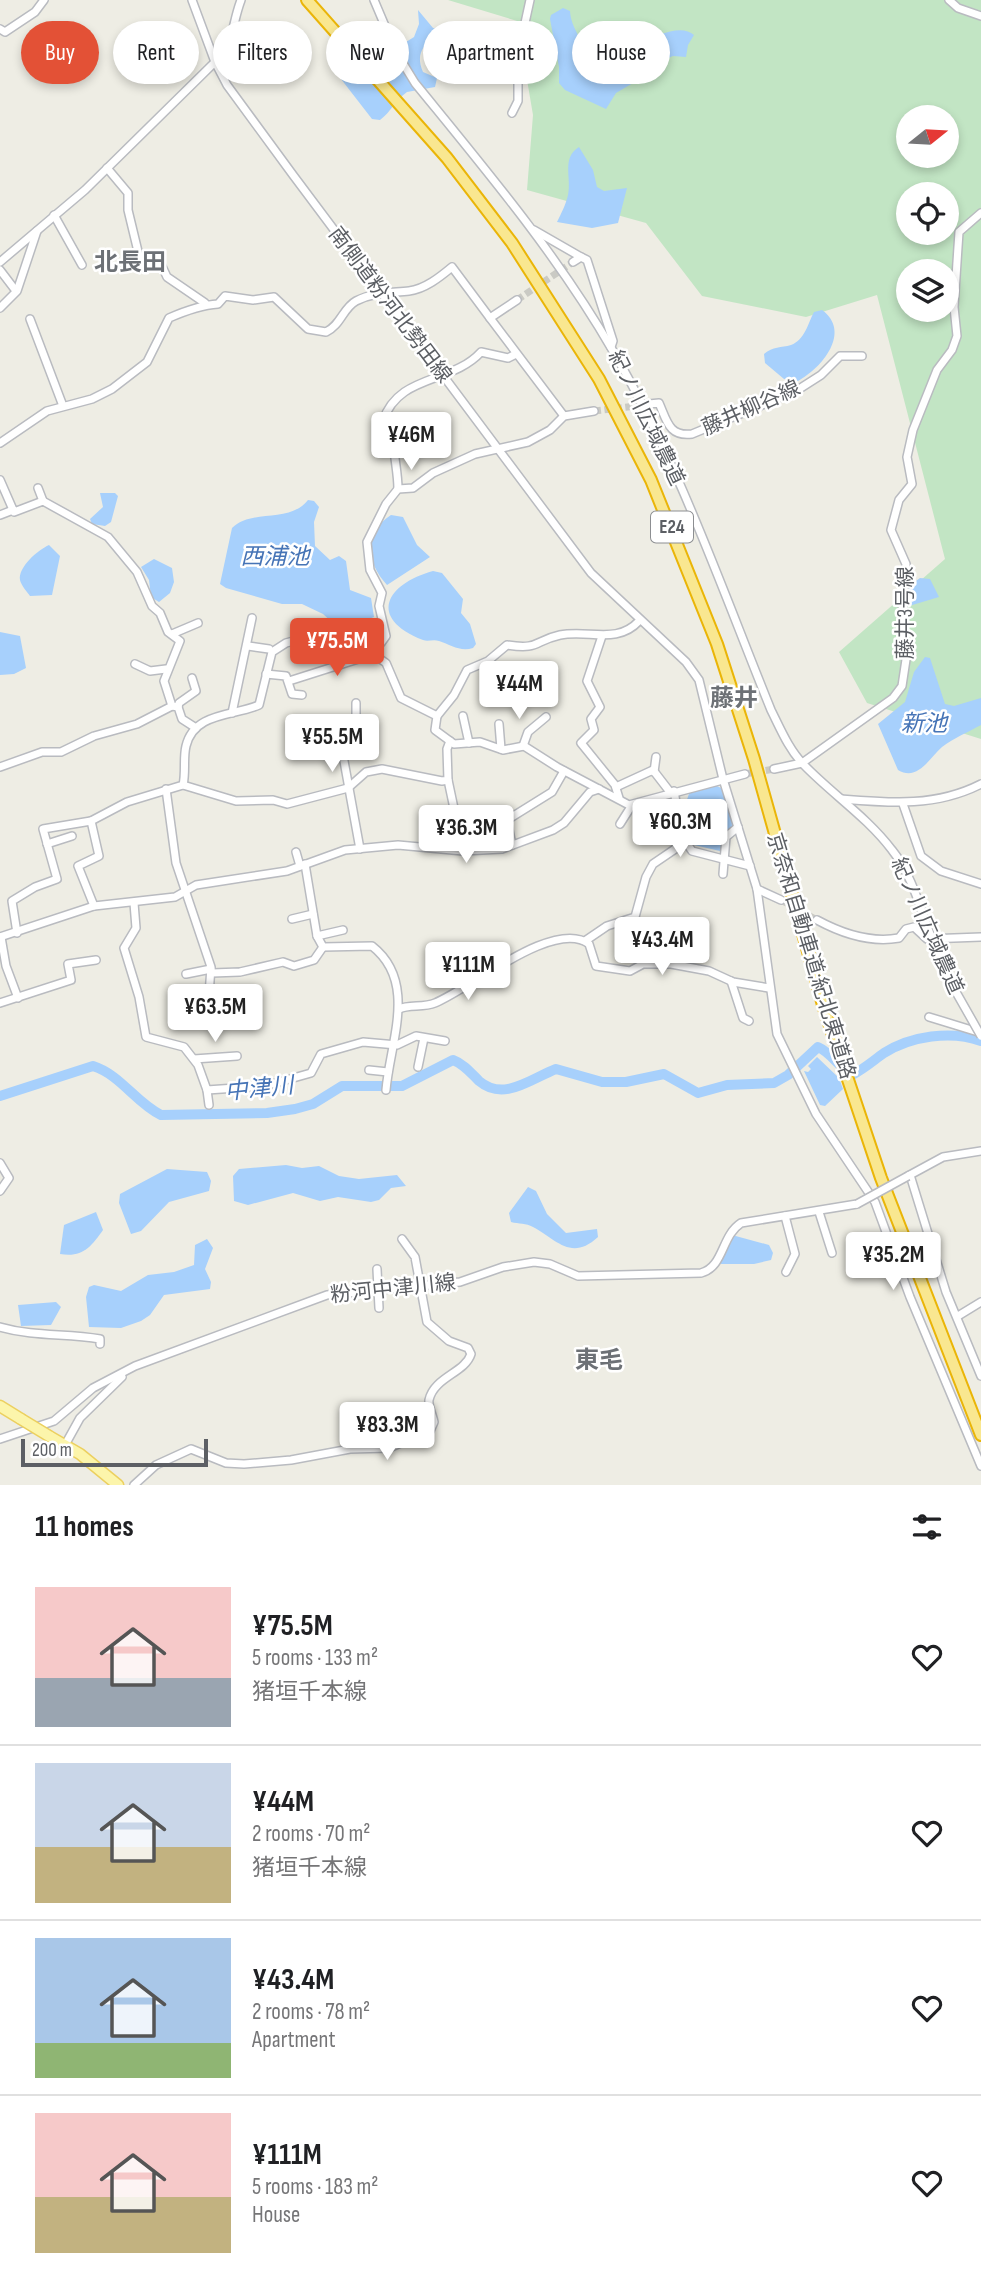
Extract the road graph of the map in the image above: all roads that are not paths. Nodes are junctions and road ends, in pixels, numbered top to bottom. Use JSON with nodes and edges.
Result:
{"nodes":[{"id":1,"x":44,"y":0,"type":"edge"},
{"id":2,"x":192,"y":0,"type":"edge"},
{"id":3,"x":241,"y":0,"type":"edge"},
{"id":4,"x":307,"y":0,"type":"edge"},
{"id":5,"x":374,"y":0,"type":"edge"},
{"id":6,"x":530,"y":0,"type":"edge"},
{"id":7,"x":949,"y":0,"type":"edge"},
{"id":8,"x":981,"y":16,"type":"edge"},
{"id":9,"x":236,"y":21,"type":"edge"},
{"id":10,"x":0,"y":29,"type":"edge"},
{"id":11,"x":213,"y":57,"type":"edge"},
{"id":12,"x":213,"y":64,"type":"edge"},
{"id":13,"x":229,"y":84,"type":"edge"},
{"id":14,"x":512,"y":113,"type":"dead end"},
{"id":15,"x":107,"y":168,"type":"junction"},
{"id":16,"x":981,"y":214,"type":"edge"},
{"id":17,"x":54,"y":215,"type":"junction"},
{"id":18,"x":37,"y":230,"type":"junction"},
{"id":19,"x":533,"y":230,"type":"junction"},
{"id":20,"x":581,"y":257,"type":"junction"},
{"id":21,"x":0,"y":262,"type":"edge"},
{"id":22,"x":573,"y":262,"type":"tunnel mouth"},
{"id":23,"x":82,"y":265,"type":"dead end"},
{"id":24,"x":0,"y":270,"type":"edge"},
{"id":25,"x":16,"y":291,"type":"junction"},
{"id":26,"x":381,"y":292,"type":"junction"},
{"id":27,"x":517,"y":300,"type":"tunnel mouth"},
{"id":28,"x":205,"y":303,"type":"junction"},
{"id":29,"x":0,"y":308,"type":"edge"},
{"id":30,"x":490,"y":318,"type":"junction"},
{"id":31,"x":30,"y":319,"type":"dead end"},
{"id":32,"x":611,"y":346,"type":"junction"},
{"id":33,"x":516,"y":354,"type":"junction"},
{"id":34,"x":862,"y":356,"type":"dead end"},
{"id":35,"x":444,"y":377,"type":"junction"},
{"id":36,"x":649,"y":404,"type":"dead end"},
{"id":37,"x":63,"y":406,"type":"junction"},
{"id":38,"x":594,"y":411,"type":"tunnel mouth"},
{"id":39,"x":564,"y":416,"type":"junction"},
{"id":40,"x":0,"y":443,"type":"edge"},
{"id":41,"x":497,"y":447,"type":"junction"},
{"id":42,"x":0,"y":480,"type":"edge"},
{"id":43,"x":38,"y":488,"type":"dead end"},
{"id":44,"x":398,"y":489,"type":"junction"},
{"id":45,"x":43,"y":501,"type":"junction"},
{"id":46,"x":13,"y":510,"type":"junction"},
{"id":47,"x":0,"y":515,"type":"edge"},
{"id":48,"x":252,"y":618,"type":"dead end"},
{"id":49,"x":639,"y":621,"type":"junction"},
{"id":50,"x":198,"y":623,"type":"dead end"},
{"id":51,"x":172,"y":634,"type":"junction"},
{"id":52,"x":333,"y":635,"type":"junction"},
{"id":53,"x":601,"y":636,"type":"junction"},
{"id":54,"x":300,"y":639,"type":"junction"},
{"id":55,"x":361,"y":645,"type":"junction"},
{"id":56,"x":248,"y":646,"type":"junction"},
{"id":57,"x":269,"y":649,"type":"dead end"},
{"id":58,"x":333,"y":651,"type":"dead end"},
{"id":59,"x":374,"y":654,"type":"junction"},
{"id":60,"x":304,"y":656,"type":"dead end"},
{"id":61,"x":135,"y":664,"type":"dead end"},
{"id":62,"x":166,"y":669,"type":"junction"},
{"id":63,"x":266,"y":674,"type":"junction"},
{"id":64,"x":192,"y":678,"type":"dead end"},
{"id":65,"x":289,"y":681,"type":"junction"},
{"id":66,"x":302,"y":695,"type":"dead end"},
{"id":67,"x":356,"y":703,"type":"dead end"},
{"id":68,"x":175,"y":706,"type":"junction"},
{"id":69,"x":232,"y":713,"type":"junction"},
{"id":70,"x":437,"y":716,"type":"junction"},
{"id":71,"x":463,"y":716,"type":"dead end"},
{"id":72,"x":546,"y":717,"type":"dead end"},
{"id":73,"x":499,"y":724,"type":"dead end"},
{"id":74,"x":196,"y":728,"type":"junction"},
{"id":75,"x":450,"y":741,"type":"junction"},
{"id":76,"x":469,"y":743,"type":"junction"},
{"id":77,"x":523,"y":746,"type":"junction"},
{"id":78,"x":501,"y":749,"type":"junction"},
{"id":79,"x":656,"y":757,"type":"dead end"},
{"id":80,"x":802,"y":763,"type":"junction"},
{"id":81,"x":0,"y":767,"type":"edge"},
{"id":82,"x":774,"y":769,"type":"tunnel mouth"},
{"id":83,"x":564,"y":771,"type":"junction"},
{"id":84,"x":654,"y":772,"type":"junction"},
{"id":85,"x":746,"y":774,"type":"tunnel mouth"},
{"id":86,"x":723,"y":779,"type":"junction"},
{"id":87,"x":448,"y":780,"type":"junction"},
{"id":88,"x":981,"y":784,"type":"edge"},
{"id":89,"x":183,"y":785,"type":"junction"},
{"id":90,"x":349,"y":787,"type":"junction"},
{"id":91,"x":616,"y":787,"type":"junction"},
{"id":92,"x":166,"y":789,"type":"junction"},
{"id":93,"x":599,"y":789,"type":"junction"},
{"id":94,"x":672,"y":792,"type":"junction"},
{"id":95,"x":619,"y":798,"type":"junction"},
{"id":96,"x":841,"y":799,"type":"junction"},
{"id":97,"x":903,"y":804,"type":"junction"},
{"id":98,"x":632,"y":805,"type":"junction"},
{"id":99,"x":91,"y":821,"type":"junction"},
{"id":100,"x":620,"y":824,"type":"dead end"},
{"id":101,"x":738,"y":827,"type":"junction"},
{"id":102,"x":72,"y":836,"type":"dead end"},
{"id":103,"x":682,"y":836,"type":"junction"},
{"id":104,"x":47,"y":844,"type":"junction"},
{"id":105,"x":512,"y":845,"type":"junction"},
{"id":106,"x":360,"y":849,"type":"junction"},
{"id":107,"x":463,"y":851,"type":"junction"},
{"id":108,"x":296,"y":852,"type":"dead end"},
{"id":109,"x":723,"y":859,"type":"junction"},
{"id":110,"x":303,"y":865,"type":"junction"},
{"id":111,"x":750,"y":866,"type":"junction"},
{"id":112,"x":723,"y":874,"type":"dead end"},
{"id":113,"x":981,"y":884,"type":"edge"},
{"id":114,"x":757,"y":889,"type":"junction"},
{"id":115,"x":185,"y":891,"type":"junction"},
{"id":116,"x":781,"y":900,"type":"tunnel mouth"},
{"id":117,"x":134,"y":903,"type":"junction"},
{"id":118,"x":93,"y":906,"type":"junction"},
{"id":119,"x":313,"y":914,"type":"junction"},
{"id":120,"x":292,"y":919,"type":"dead end"},
{"id":121,"x":817,"y":920,"type":"tunnel mouth"},
{"id":122,"x":343,"y":930,"type":"dead end"},
{"id":123,"x":17,"y":933,"type":"junction"},
{"id":124,"x":317,"y":936,"type":"junction"},
{"id":125,"x":1,"y":937,"type":"edge"},
{"id":126,"x":981,"y":937,"type":"edge"},
{"id":127,"x":585,"y":941,"type":"junction"},
{"id":128,"x":933,"y":941,"type":"junction"},
{"id":129,"x":323,"y":947,"type":"junction"},
{"id":130,"x":259,"y":956,"type":"dead end"},
{"id":131,"x":96,"y":960,"type":"dead end"},
{"id":132,"x":251,"y":968,"type":"junction"},
{"id":133,"x":211,"y":971,"type":"junction"},
{"id":134,"x":186,"y":974,"type":"dead end"},
{"id":135,"x":254,"y":980,"type":"dead end"},
{"id":136,"x":731,"y":981,"type":"junction"},
{"id":137,"x":769,"y":988,"type":"junction"},
{"id":138,"x":209,"y":995,"type":"dead end"},
{"id":139,"x":18,"y":998,"type":"junction"},
{"id":140,"x":0,"y":1003,"type":"edge"},
{"id":141,"x":399,"y":1009,"type":"junction"},
{"id":142,"x":929,"y":1017,"type":"dead end"},
{"id":143,"x":749,"y":1021,"type":"dead end"},
{"id":144,"x":981,"y":1035,"type":"edge"},
{"id":145,"x":424,"y":1038,"type":"junction"},
{"id":146,"x":445,"y":1041,"type":"dead end"},
{"id":147,"x":392,"y":1046,"type":"junction"},
{"id":148,"x":237,"y":1056,"type":"dead end"},
{"id":149,"x":194,"y":1059,"type":"junction"},
{"id":150,"x":418,"y":1067,"type":"dead end"},
{"id":151,"x":369,"y":1070,"type":"dead end"},
{"id":152,"x":387,"y":1073,"type":"junction"},
{"id":153,"x":207,"y":1090,"type":"junction"},
{"id":154,"x":386,"y":1090,"type":"dead end"},
{"id":155,"x":209,"y":1105,"type":"dead end"},
{"id":156,"x":981,"y":1151,"type":"edge"},
{"id":157,"x":0,"y":1163,"type":"edge"},
{"id":158,"x":909,"y":1175,"type":"junction"},
{"id":159,"x":0,"y":1191,"type":"edge"},
{"id":160,"x":819,"y":1212,"type":"junction"},
{"id":161,"x":785,"y":1216,"type":"junction"},
{"id":162,"x":402,"y":1239,"type":"dead end"},
{"id":163,"x":832,"y":1253,"type":"dead end"},
{"id":164,"x":377,"y":1269,"type":"dead end"},
{"id":165,"x":786,"y":1272,"type":"dead end"},
{"id":166,"x":418,"y":1288,"type":"junction"},
{"id":167,"x":377,"y":1291,"type":"junction"},
{"id":168,"x":981,"y":1302,"type":"edge"},
{"id":169,"x":379,"y":1308,"type":"dead end"},
{"id":170,"x":958,"y":1316,"type":"junction"},
{"id":171,"x":0,"y":1328,"type":"edge"},
{"id":172,"x":100,"y":1344,"type":"dead end"},
{"id":173,"x":134,"y":1367,"type":"junction"},
{"id":174,"x":981,"y":1376,"type":"edge"},
{"id":175,"x":0,"y":1406,"type":"edge"},
{"id":176,"x":981,"y":1434,"type":"edge"},
{"id":177,"x":0,"y":1439,"type":"edge"},
{"id":178,"x":65,"y":1445,"type":"junction"},
{"id":179,"x":981,"y":1466,"type":"edge"},
{"id":180,"x":118,"y":1485,"type":"edge"},
{"id":181,"x":134,"y":1485,"type":"edge"}],
"edges":[{"from":1,"to":10,"type":"street"},
{"from":2,"to":11,"type":"street","name":"南側道粉河北勢田線"},
{"from":3,"to":9,"type":"street"},
{"from":4,"to":176,"type":"highway","name":"京奈和自動車道;紀北東道路","number":"E24"},
{"from":5,"to":19,"type":"street","name":"紀ノ川広域農道"},
{"from":6,"to":14,"type":"street"},
{"from":7,"to":8,"type":"street"},
{"from":12,"to":15,"type":"street"},
{"from":13,"to":26,"type":"street","name":"南側道粉河北勢田線"},
{"from":15,"to":17,"type":"street"},
{"from":15,"to":28,"type":"street"},
{"from":16,"to":80,"type":"street","name":"藤井3号線"},
{"from":17,"to":18,"type":"street"},
{"from":17,"to":23,"type":"street"},
{"from":18,"to":21,"type":"street"},
{"from":18,"to":25,"type":"street"},
{"from":19,"to":20,"type":"street"},
{"from":19,"to":32,"type":"street","name":"紀ノ川広域農道"},
{"from":20,"to":22,"type":"street"},
{"from":20,"to":32,"type":"street"},
{"from":24,"to":25,"type":"street"},
{"from":25,"to":29,"type":"street"},
{"from":26,"to":28,"type":"street"},
{"from":26,"to":30,"type":"street"},
{"from":26,"to":35,"type":"street","name":"南側道粉河北勢田線"},
{"from":27,"to":30,"type":"street"},
{"from":28,"to":37,"type":"street"},
{"from":30,"to":33,"type":"street"},
{"from":31,"to":37,"type":"street"},
{"from":32,"to":80,"type":"street","name":"紀ノ川広域農道"},
{"from":33,"to":35,"type":"street"},
{"from":33,"to":39,"type":"street"},
{"from":34,"to":36,"type":"street","name":"藤井柳谷線"},
{"from":35,"to":41,"type":"street","name":"南側道粉河北勢田線"},
{"from":35,"to":44,"type":"street"},
{"from":37,"to":40,"type":"street"},
{"from":38,"to":39,"type":"street"},
{"from":39,"to":41,"type":"street"},
{"from":41,"to":44,"type":"street"},
{"from":41,"to":49,"type":"street","name":"南側道粉河北勢田線"},
{"from":42,"to":46,"type":"street"},
{"from":43,"to":45,"type":"street"},
{"from":44,"to":55,"type":"street"},
{"from":45,"to":46,"type":"street"},
{"from":45,"to":51,"type":"street"},
{"from":46,"to":47,"type":"street"},
{"from":48,"to":56,"type":"street"},
{"from":49,"to":53,"type":"street"},
{"from":49,"to":86,"type":"street","name":"南側道粉河北勢田線"},
{"from":50,"to":51,"type":"street"},
{"from":51,"to":62,"type":"street"},
{"from":52,"to":54,"type":"street"},
{"from":52,"to":55,"type":"street"},
{"from":52,"to":58,"type":"street"},
{"from":53,"to":70,"type":"street"},
{"from":53,"to":91,"type":"street"},
{"from":54,"to":60,"type":"street"},
{"from":54,"to":63,"type":"street"},
{"from":55,"to":59,"type":"street"},
{"from":56,"to":57,"type":"street"},
{"from":56,"to":69,"type":"street"},
{"from":59,"to":65,"type":"street"},
{"from":59,"to":70,"type":"street"},
{"from":61,"to":62,"type":"street"},
{"from":62,"to":68,"type":"street"},
{"from":63,"to":65,"type":"street"},
{"from":63,"to":69,"type":"street"},
{"from":64,"to":68,"type":"street"},
{"from":65,"to":66,"type":"street"},
{"from":67,"to":90,"type":"street"},
{"from":68,"to":74,"type":"street"},
{"from":68,"to":81,"type":"street"},
{"from":69,"to":74,"type":"street"},
{"from":70,"to":75,"type":"street"},
{"from":71,"to":76,"type":"street"},
{"from":72,"to":77,"type":"street"},
{"from":73,"to":78,"type":"street"},
{"from":74,"to":89,"type":"street"},
{"from":75,"to":76,"type":"street"},
{"from":75,"to":87,"type":"street"},
{"from":76,"to":78,"type":"street"},
{"from":77,"to":78,"type":"street"},
{"from":77,"to":83,"type":"street"},
{"from":79,"to":84,"type":"street"},
{"from":80,"to":82,"type":"street"},
{"from":80,"to":96,"type":"street","name":"紀ノ川広域農道"},
{"from":83,"to":93,"type":"street"},
{"from":83,"to":105,"type":"street"},
{"from":84,"to":91,"type":"street"},
{"from":84,"to":94,"type":"street"},
{"from":85,"to":86,"type":"street"},
{"from":86,"to":94,"type":"street"},
{"from":86,"to":101,"type":"street","name":"南側道粉河北勢田線"},
{"from":87,"to":90,"type":"street"},
{"from":87,"to":107,"type":"street"},
{"from":88,"to":97,"type":"street"},
{"from":89,"to":90,"type":"street"},
{"from":89,"to":92,"type":"street"},
{"from":90,"to":106,"type":"street"},
{"from":91,"to":95,"type":"street"},
{"from":92,"to":99,"type":"street"},
{"from":92,"to":115,"type":"street"},
{"from":93,"to":95,"type":"street"},
{"from":93,"to":105,"type":"street"},
{"from":94,"to":98,"type":"street"},
{"from":94,"to":103,"type":"street"},
{"from":95,"to":98,"type":"street"},
{"from":96,"to":97,"type":"street"},
{"from":96,"to":128,"type":"street","name":"紀ノ川広域農道"},
{"from":97,"to":113,"type":"street"},
{"from":98,"to":100,"type":"street"},
{"from":99,"to":104,"type":"street"},
{"from":99,"to":118,"type":"street"},
{"from":101,"to":109,"type":"street"},
{"from":101,"to":111,"type":"street","name":"南側道粉河北勢田線"},
{"from":102,"to":104,"type":"street"},
{"from":103,"to":109,"type":"street"},
{"from":103,"to":127,"type":"street"},
{"from":104,"to":123,"type":"street"},
{"from":105,"to":107,"type":"street"},
{"from":106,"to":107,"type":"street"},
{"from":106,"to":110,"type":"street"},
{"from":108,"to":110,"type":"street"},
{"from":109,"to":111,"type":"street"},
{"from":109,"to":112,"type":"street"},
{"from":110,"to":115,"type":"street"},
{"from":110,"to":119,"type":"street"},
{"from":111,"to":114,"type":"street","name":"南側道粉河北勢田線"},
{"from":114,"to":116,"type":"street"},
{"from":114,"to":137,"type":"street","name":"南側道粉河北勢田線"},
{"from":115,"to":117,"type":"street"},
{"from":115,"to":133,"type":"street"},
{"from":117,"to":118,"type":"street"},
{"from":117,"to":149,"type":"street"},
{"from":118,"to":123,"type":"street"},
{"from":119,"to":120,"type":"street"},
{"from":119,"to":124,"type":"street"},
{"from":121,"to":128,"type":"street"},
{"from":122,"to":124,"type":"street"},
{"from":123,"to":125,"type":"street"},
{"from":124,"to":129,"type":"street"},
{"from":125,"to":139,"type":"street"},
{"from":126,"to":128,"type":"street"},
{"from":127,"to":136,"type":"street"},
{"from":127,"to":141,"type":"street"},
{"from":128,"to":144,"type":"street","name":"紀ノ川広域農道","bridge":true},
{"from":129,"to":132,"type":"street"},
{"from":129,"to":141,"type":"street"},
{"from":130,"to":132,"type":"street"},
{"from":131,"to":139,"type":"street"},
{"from":132,"to":133,"type":"street"},
{"from":132,"to":135,"type":"street"},
{"from":133,"to":134,"type":"street"},
{"from":133,"to":138,"type":"street"},
{"from":136,"to":137,"type":"street"},
{"from":136,"to":143,"type":"street"},
{"from":137,"to":179,"type":"street","name":"南側道粉河北勢田線"},
{"from":139,"to":140,"type":"street"},
{"from":141,"to":147,"type":"street"},
{"from":142,"to":144,"type":"street"},
{"from":145,"to":146,"type":"street"},
{"from":145,"to":147,"type":"street"},
{"from":145,"to":150,"type":"street"},
{"from":147,"to":152,"type":"street"},
{"from":147,"to":153,"type":"street"},
{"from":148,"to":149,"type":"street"},
{"from":149,"to":153,"type":"street"},
{"from":151,"to":152,"type":"street"},
{"from":152,"to":154,"type":"street"},
{"from":153,"to":155,"type":"street"},
{"from":156,"to":158,"type":"street","name":"粉河中津川線"},
{"from":157,"to":159,"type":"street"},
{"from":158,"to":160,"type":"street","name":"粉河中津川線","bridge":true},
{"from":158,"to":170,"type":"street"},
{"from":160,"to":161,"type":"street","name":"粉河中津川線"},
{"from":160,"to":163,"type":"street"},
{"from":161,"to":165,"type":"street"},
{"from":161,"to":166,"type":"street","name":"粉河中津川線"},
{"from":162,"to":166,"type":"street"},
{"from":164,"to":167,"type":"street"},
{"from":166,"to":167,"type":"street","name":"粉河中津川線"},
{"from":166,"to":181,"type":"street"},
{"from":167,"to":169,"type":"street"},
{"from":167,"to":173,"type":"street","name":"粉河中津川線"},
{"from":168,"to":170,"type":"street"},
{"from":170,"to":174,"type":"street"},
{"from":171,"to":172,"type":"street"},
{"from":173,"to":177,"type":"street","name":"粉河中津川線"},
{"from":173,"to":178,"type":"street"},
{"from":175,"to":178,"type":"main road","bridge":true},
{"from":178,"to":180,"type":"main road"}]}
